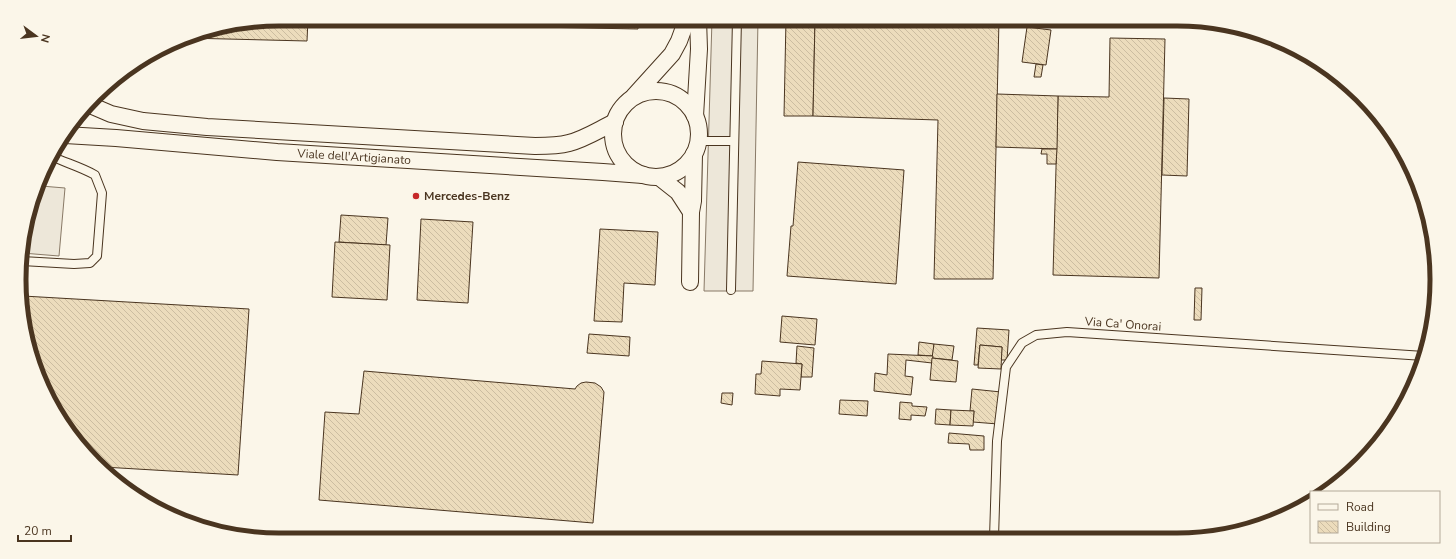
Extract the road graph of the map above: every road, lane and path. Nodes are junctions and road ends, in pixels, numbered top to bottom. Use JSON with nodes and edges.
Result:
{"nodes":[{"id":1,"x":684,"y":26,"type":"edge"},
{"id":2,"x":698,"y":26,"type":"edge"},
{"id":3,"x":737,"y":26,"type":"edge"},
{"id":4,"x":632,"y":98,"type":"junction"},
{"id":5,"x":93,"y":107,"type":"edge"},
{"id":6,"x":694,"y":116,"type":"junction"},
{"id":7,"x":615,"y":122,"type":"junction"},
{"id":8,"x":71,"y":135,"type":"edge"},
{"id":9,"x":734,"y":140,"type":"junction"},
{"id":10,"x":696,"y":147,"type":"junction"},
{"id":11,"x":57,"y":159,"type":"edge"},
{"id":12,"x":651,"y":176,"type":"junction"},
{"id":13,"x":691,"y":212,"type":"junction"},
{"id":14,"x":27,"y":261,"type":"edge"},
{"id":15,"x":690,"y":282,"type":"dead end"},
{"id":16,"x":731,"y":290,"type":"dead end"},
{"id":17,"x":1418,"y":356,"type":"edge"},
{"id":18,"x":994,"y":533,"type":"edge"}],
"edges":[{"from":1,"to":4,"type":"street"},
{"from":2,"to":6,"type":"street"},
{"from":3,"to":9,"type":"lane"},
{"from":4,"to":6,"type":"street"},
{"from":4,"to":7,"type":"street"},
{"from":5,"to":7,"type":"street","name":"Viale dell'Artigianato"},
{"from":6,"to":10,"type":"street"},
{"from":7,"to":12,"type":"street"},
{"from":8,"to":12,"type":"street","name":"Viale dell'Artigianato"},
{"from":9,"to":10,"type":"lane"},
{"from":9,"to":16,"type":"lane"},
{"from":10,"to":12,"type":"street","name":"Viale dell'Artigianato"},
{"from":10,"to":13,"type":"street"},
{"from":11,"to":14,"type":"lane"},
{"from":12,"to":13,"type":"street"},
{"from":13,"to":15,"type":"street"},
{"from":17,"to":18,"type":"lane","name":"Via Ca' Onorai"}]}
